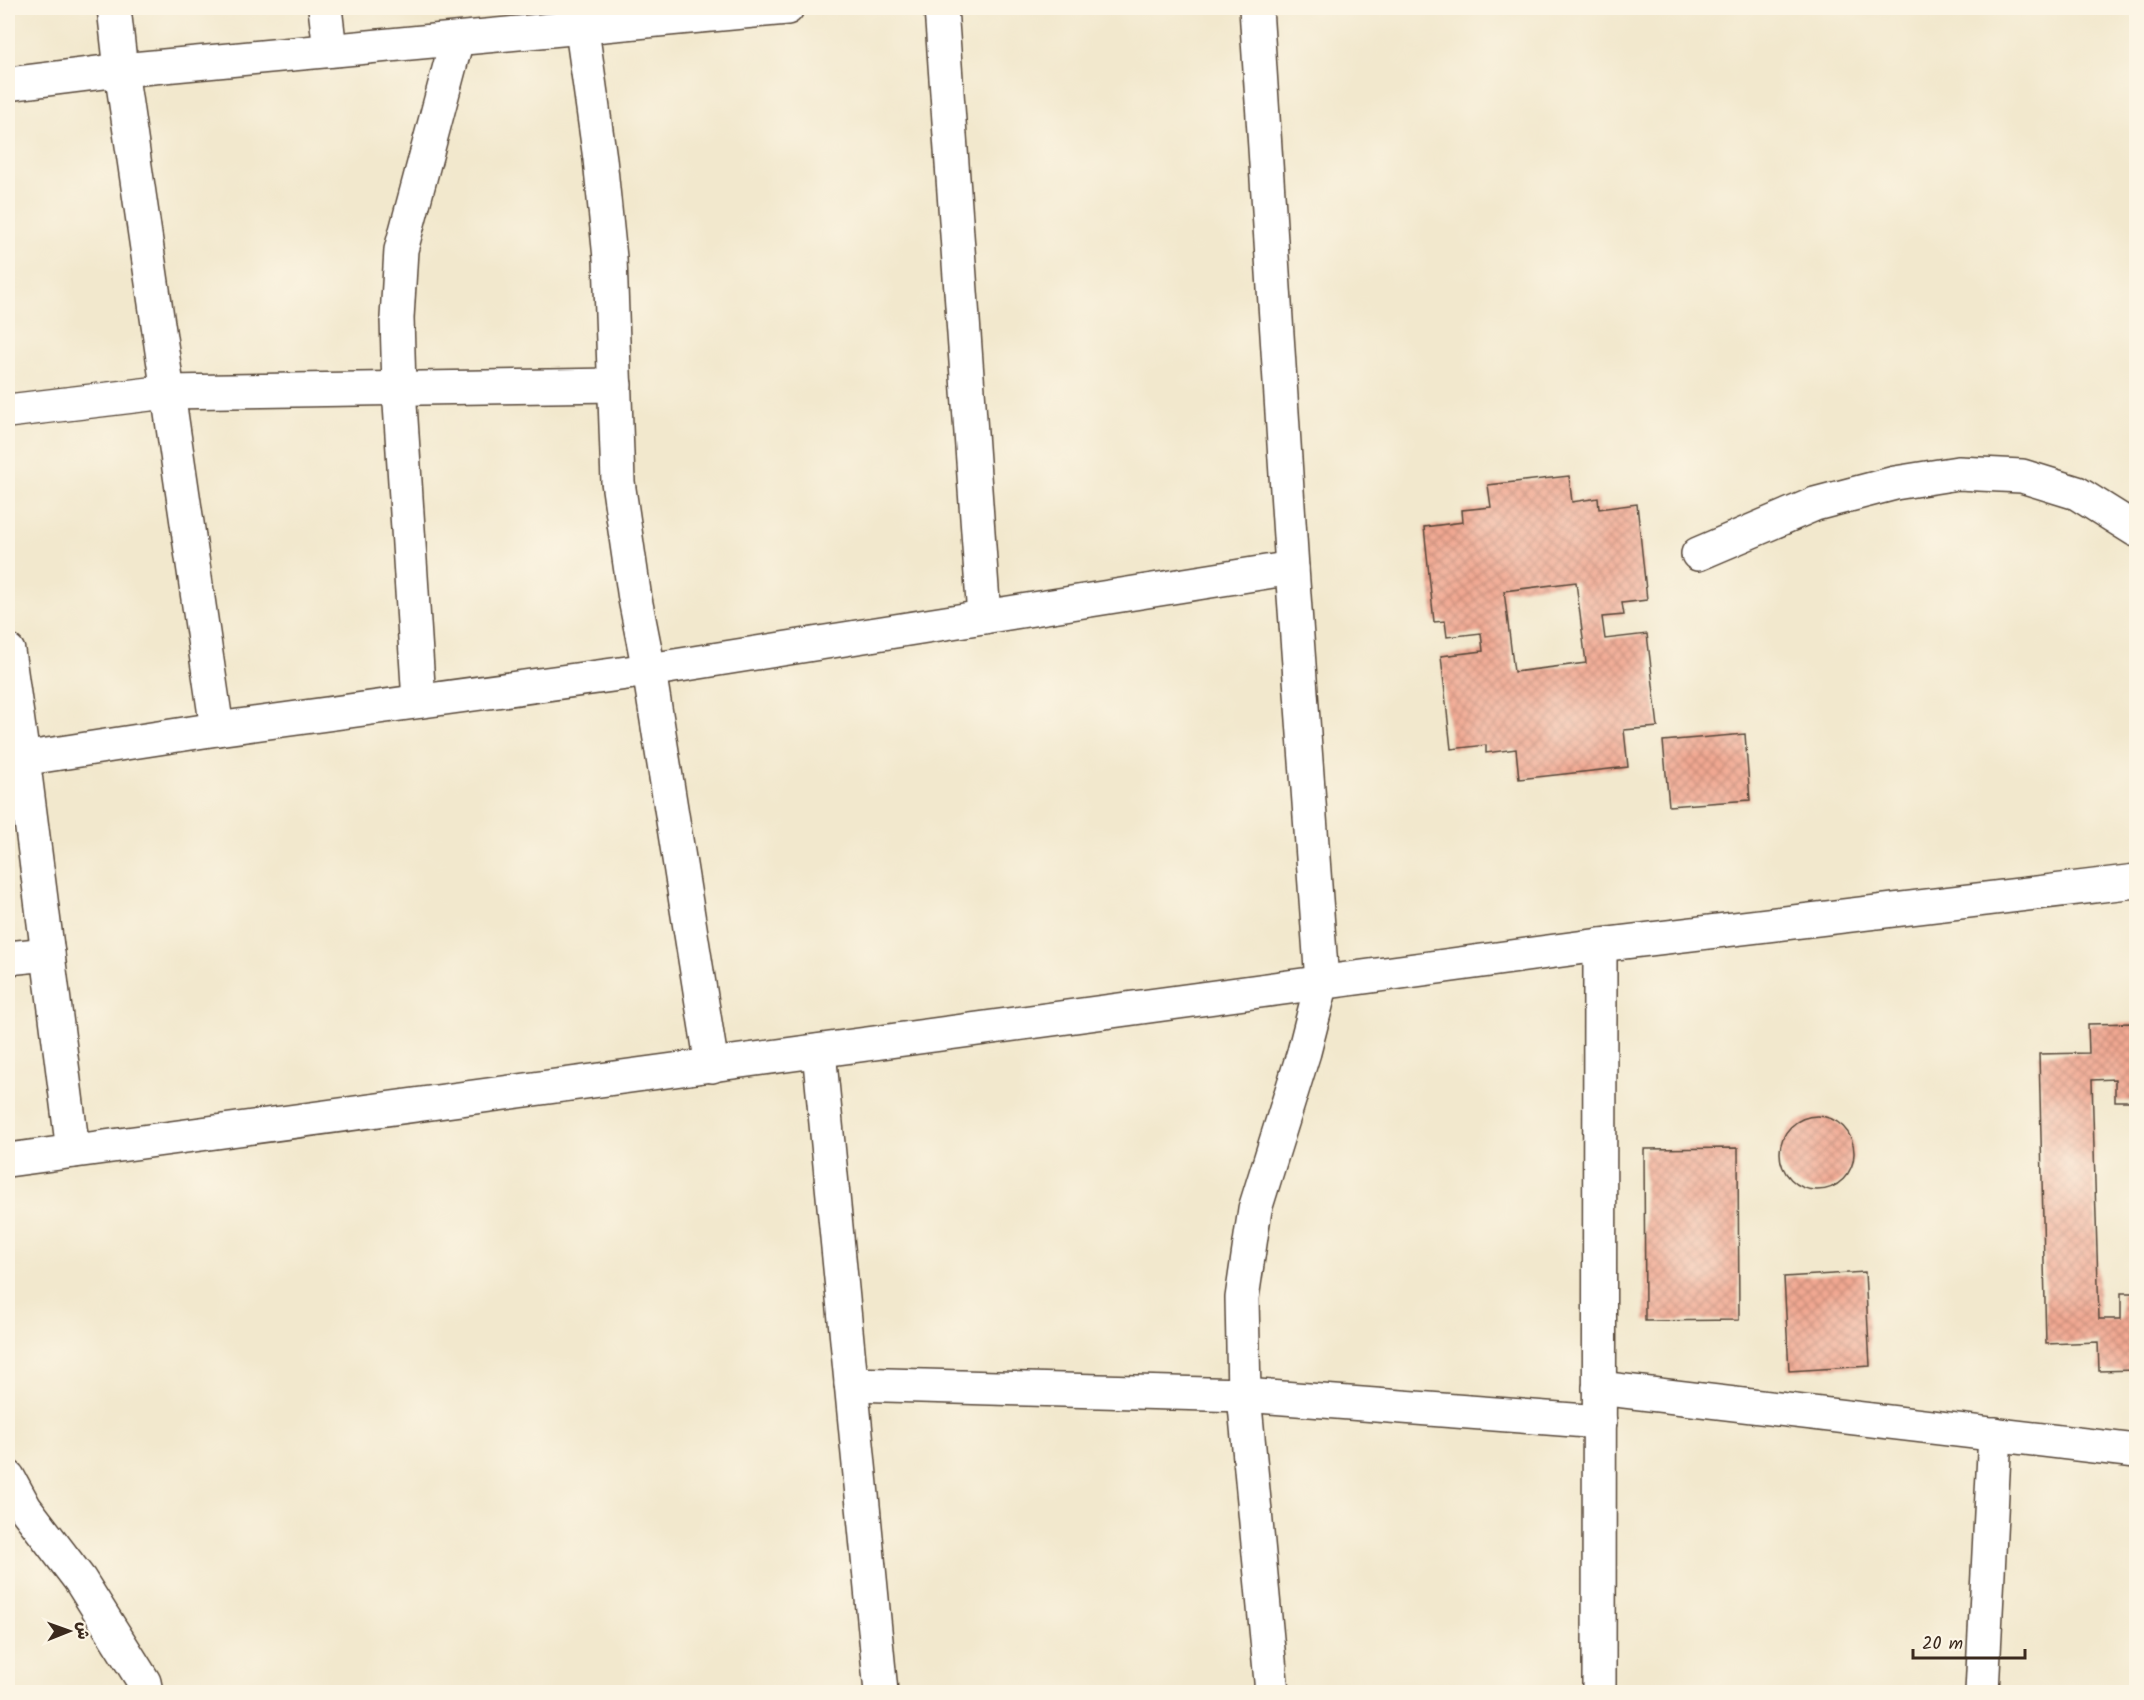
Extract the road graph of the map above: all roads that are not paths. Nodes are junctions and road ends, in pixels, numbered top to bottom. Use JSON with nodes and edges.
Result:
{"nodes":[{"id":1,"x":114,"y":8,"type":"edge"},
{"id":2,"x":325,"y":8,"type":"edge"},
{"id":3,"x":787,"y":8,"type":"edge"},
{"id":4,"x":941,"y":8,"type":"edge"},
{"id":5,"x":1256,"y":8,"type":"edge"},
{"id":6,"x":581,"y":18,"type":"edge"},
{"id":7,"x":457,"y":39,"type":"junction"},
{"id":8,"x":330,"y":50,"type":"junction"},
{"id":9,"x":121,"y":70,"type":"junction"},
{"id":10,"x":8,"y":84,"type":"edge"},
{"id":11,"x":615,"y":385,"type":"junction"},
{"id":12,"x":399,"y":388,"type":"junction"},
{"id":13,"x":167,"y":392,"type":"junction"},
{"id":14,"x":8,"y":411,"type":"edge"},
{"id":15,"x":2136,"y":530,"type":"edge"},
{"id":16,"x":1698,"y":554,"type":"dead end"},
{"id":17,"x":1292,"y":568,"type":"junction"},
{"id":18,"x":984,"y":617,"type":"junction"},
{"id":19,"x":8,"y":651,"type":"edge"},
{"id":20,"x":649,"y":670,"type":"junction"},
{"id":21,"x":419,"y":701,"type":"junction"},
{"id":22,"x":216,"y":729,"type":"junction"},
{"id":23,"x":15,"y":759,"type":"edge"},
{"id":24,"x":2136,"y":881,"type":"edge"},
{"id":25,"x":1600,"y":945,"type":"junction"},
{"id":26,"x":48,"y":954,"type":"junction"},
{"id":27,"x":8,"y":958,"type":"edge"},
{"id":28,"x":1322,"y":982,"type":"junction"},
{"id":29,"x":819,"y":1051,"type":"junction"},
{"id":30,"x":712,"y":1066,"type":"junction"},
{"id":31,"x":73,"y":1151,"type":"junction"},
{"id":32,"x":8,"y":1160,"type":"edge"},
{"id":33,"x":851,"y":1384,"type":"junction"},
{"id":34,"x":1599,"y":1388,"type":"junction"},
{"id":35,"x":1244,"y":1395,"type":"junction"},
{"id":36,"x":1599,"y":1422,"type":"junction"},
{"id":37,"x":1995,"y":1434,"type":"junction"},
{"id":38,"x":2136,"y":1451,"type":"edge"},
{"id":39,"x":8,"y":1478,"type":"edge"},
{"id":40,"x":146,"y":1692,"type":"edge"},
{"id":41,"x":881,"y":1692,"type":"edge"},
{"id":42,"x":1272,"y":1692,"type":"edge"},
{"id":43,"x":1599,"y":1692,"type":"edge"},
{"id":44,"x":1982,"y":1692,"type":"edge"}],
"edges":[{"from":1,"to":9,"type":"street"},
{"from":2,"to":8,"type":"street"},
{"from":3,"to":6,"type":"street"},
{"from":4,"to":18,"type":"street"},
{"from":5,"to":17,"type":"street"},
{"from":6,"to":7,"type":"street"},
{"from":6,"to":11,"type":"street"},
{"from":7,"to":8,"type":"street"},
{"from":7,"to":12,"type":"street"},
{"from":8,"to":9,"type":"street"},
{"from":9,"to":10,"type":"street"},
{"from":9,"to":13,"type":"street"},
{"from":11,"to":12,"type":"street"},
{"from":11,"to":20,"type":"street"},
{"from":12,"to":13,"type":"street"},
{"from":12,"to":21,"type":"street"},
{"from":13,"to":14,"type":"street"},
{"from":13,"to":22,"type":"street"},
{"from":15,"to":16,"type":"street"},
{"from":17,"to":18,"type":"street"},
{"from":17,"to":28,"type":"street"},
{"from":18,"to":20,"type":"street"},
{"from":19,"to":23,"type":"street"},
{"from":20,"to":21,"type":"street"},
{"from":20,"to":30,"type":"street"},
{"from":21,"to":22,"type":"street"},
{"from":22,"to":23,"type":"street"},
{"from":23,"to":26,"type":"street"},
{"from":24,"to":25,"type":"street"},
{"from":25,"to":28,"type":"street"},
{"from":25,"to":34,"type":"street"},
{"from":26,"to":27,"type":"street"},
{"from":26,"to":31,"type":"street"},
{"from":28,"to":29,"type":"street"},
{"from":28,"to":35,"type":"street"},
{"from":29,"to":30,"type":"street"},
{"from":29,"to":33,"type":"street"},
{"from":30,"to":31,"type":"street"},
{"from":31,"to":32,"type":"street"},
{"from":33,"to":35,"type":"street"},
{"from":33,"to":41,"type":"street"},
{"from":34,"to":36,"type":"street"},
{"from":34,"to":37,"type":"street"},
{"from":35,"to":36,"type":"street"},
{"from":35,"to":42,"type":"street"},
{"from":36,"to":43,"type":"street"},
{"from":37,"to":38,"type":"street"},
{"from":37,"to":44,"type":"street"},
{"from":39,"to":40,"type":"street"}]}
